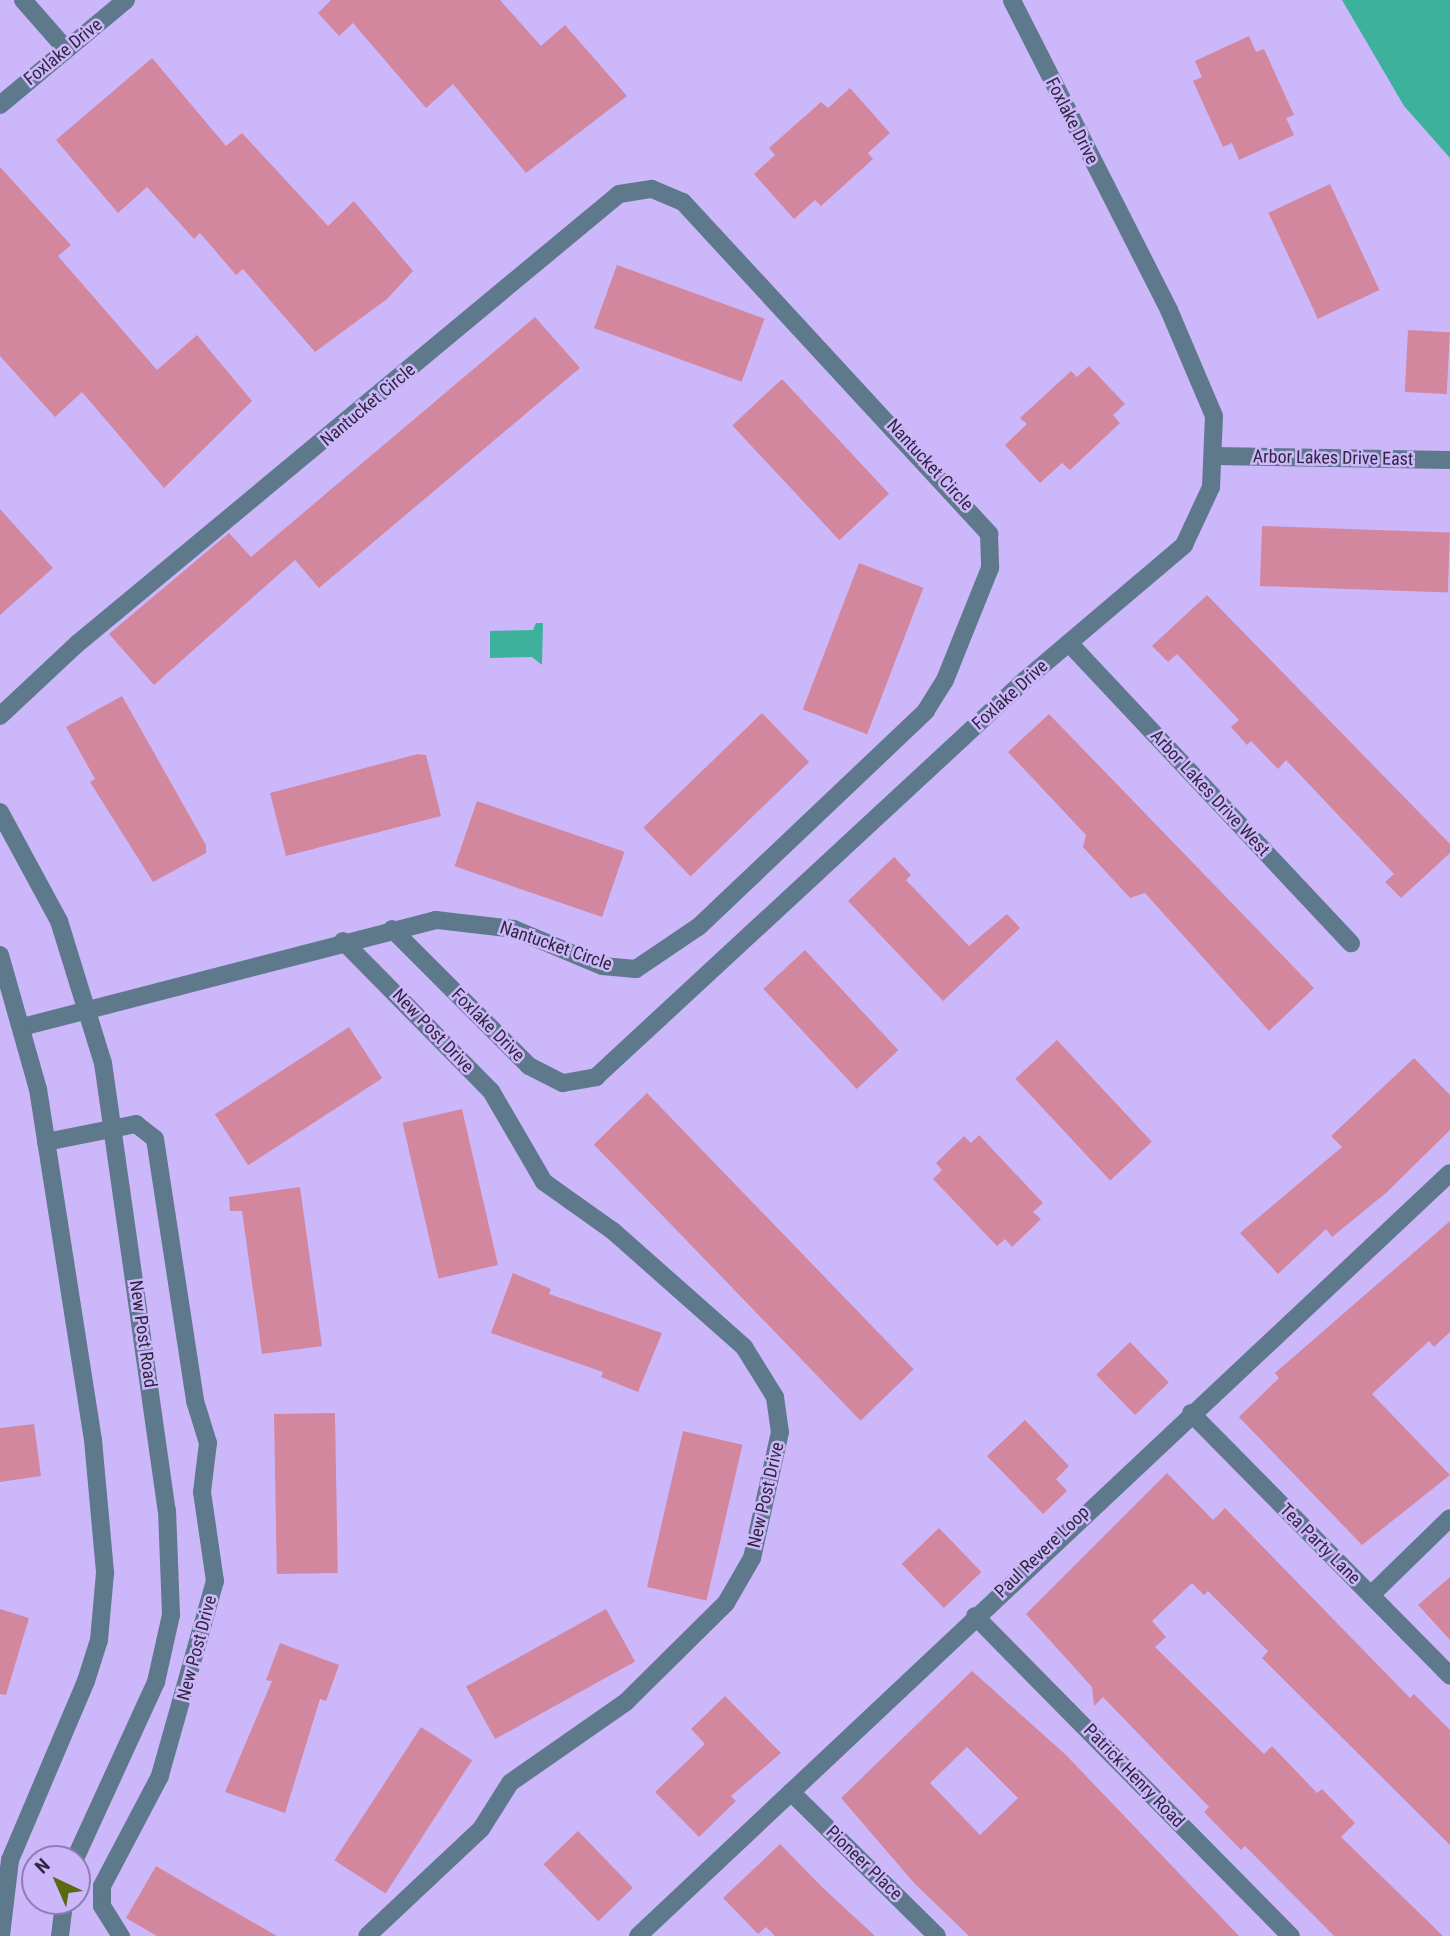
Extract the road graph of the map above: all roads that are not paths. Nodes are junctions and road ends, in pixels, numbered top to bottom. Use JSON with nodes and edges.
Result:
{"nodes":[{"id":1,"x":23,"y":0,"type":"edge"},
{"id":2,"x":126,"y":0,"type":"edge"},
{"id":3,"x":1012,"y":0,"type":"edge"},
{"id":4,"x":65,"y":49,"type":"junction"},
{"id":5,"x":0,"y":105,"type":"edge"},
{"id":6,"x":1216,"y":456,"type":"junction"},
{"id":7,"x":1450,"y":460,"type":"edge"},
{"id":8,"x":1069,"y":643,"type":"junction"},
{"id":9,"x":0,"y":716,"type":"edge"},
{"id":10,"x":0,"y":812,"type":"edge"},
{"id":11,"x":392,"y":929,"type":"junction"},
{"id":12,"x":343,"y":941,"type":"junction"},
{"id":13,"x":1351,"y":943,"type":"dead end"},
{"id":14,"x":0,"y":955,"type":"edge"},
{"id":15,"x":89,"y":1007,"type":"junction"},
{"id":16,"x":25,"y":1026,"type":"junction"},
{"id":17,"x":114,"y":1126,"type":"junction"},
{"id":18,"x":46,"y":1143,"type":"junction"},
{"id":19,"x":1450,"y":1173,"type":"edge"},
{"id":20,"x":1191,"y":1413,"type":"junction"},
{"id":21,"x":1450,"y":1518,"type":"edge"},
{"id":22,"x":1371,"y":1595,"type":"junction"},
{"id":23,"x":975,"y":1616,"type":"junction"},
{"id":24,"x":1450,"y":1676,"type":"edge"},
{"id":25,"x":790,"y":1791,"type":"junction"},
{"id":26,"x":82,"y":1845,"type":"edge"},
{"id":27,"x":62,"y":1915,"type":"edge"},
{"id":28,"x":1,"y":1936,"type":"edge"},
{"id":29,"x":60,"y":1936,"type":"edge"},
{"id":30,"x":121,"y":1936,"type":"edge"},
{"id":31,"x":367,"y":1936,"type":"edge"},
{"id":32,"x":638,"y":1936,"type":"edge"},
{"id":33,"x":937,"y":1936,"type":"edge"},
{"id":34,"x":1291,"y":1936,"type":"edge"}],
"edges":[{"from":1,"to":4,"type":"street"},
{"from":2,"to":4,"type":"street","name":"Foxlake Drive"},
{"from":3,"to":6,"type":"street","name":"Foxlake Drive"},
{"from":4,"to":5,"type":"street","name":"Foxlake Drive"},
{"from":6,"to":7,"type":"street","name":"Arbor Lakes Drive East"},
{"from":6,"to":8,"type":"street","name":"Foxlake Drive"},
{"from":8,"to":11,"type":"street","name":"Foxlake Drive"},
{"from":8,"to":13,"type":"street","name":"Arbor Lakes Drive West"},
{"from":9,"to":11,"type":"street","name":"Nantucket Circle"},
{"from":10,"to":15,"type":"street","name":"New Post Road"},
{"from":11,"to":12,"type":"street","name":"Nantucket Circle"},
{"from":12,"to":15,"type":"street","name":"Nantucket Circle"},
{"from":12,"to":31,"type":"street","name":"New Post Drive"},
{"from":14,"to":16,"type":"street"},
{"from":15,"to":16,"type":"street","name":"Nantucket Circle"},
{"from":15,"to":17,"type":"street","name":"New Post Road"},
{"from":16,"to":18,"type":"street"},
{"from":17,"to":18,"type":"street"},
{"from":17,"to":26,"type":"street","name":"New Post Road"},
{"from":17,"to":30,"type":"street","name":"New Post Drive"},
{"from":18,"to":28,"type":"street"},
{"from":19,"to":20,"type":"street","name":"Paul Revere Loop"},
{"from":20,"to":22,"type":"street","name":"Tea Party Lane"},
{"from":20,"to":23,"type":"street","name":"Paul Revere Loop"},
{"from":21,"to":22,"type":"street"},
{"from":22,"to":24,"type":"street","name":"Tea Party Lane"},
{"from":23,"to":25,"type":"street","name":"Paul Revere Loop"},
{"from":23,"to":34,"type":"street","name":"Patrick Henry Road"},
{"from":25,"to":32,"type":"street","name":"Paul Revere Loop"},
{"from":25,"to":33,"type":"street","name":"Pioneer Place"},
{"from":27,"to":29,"type":"street"}]}
